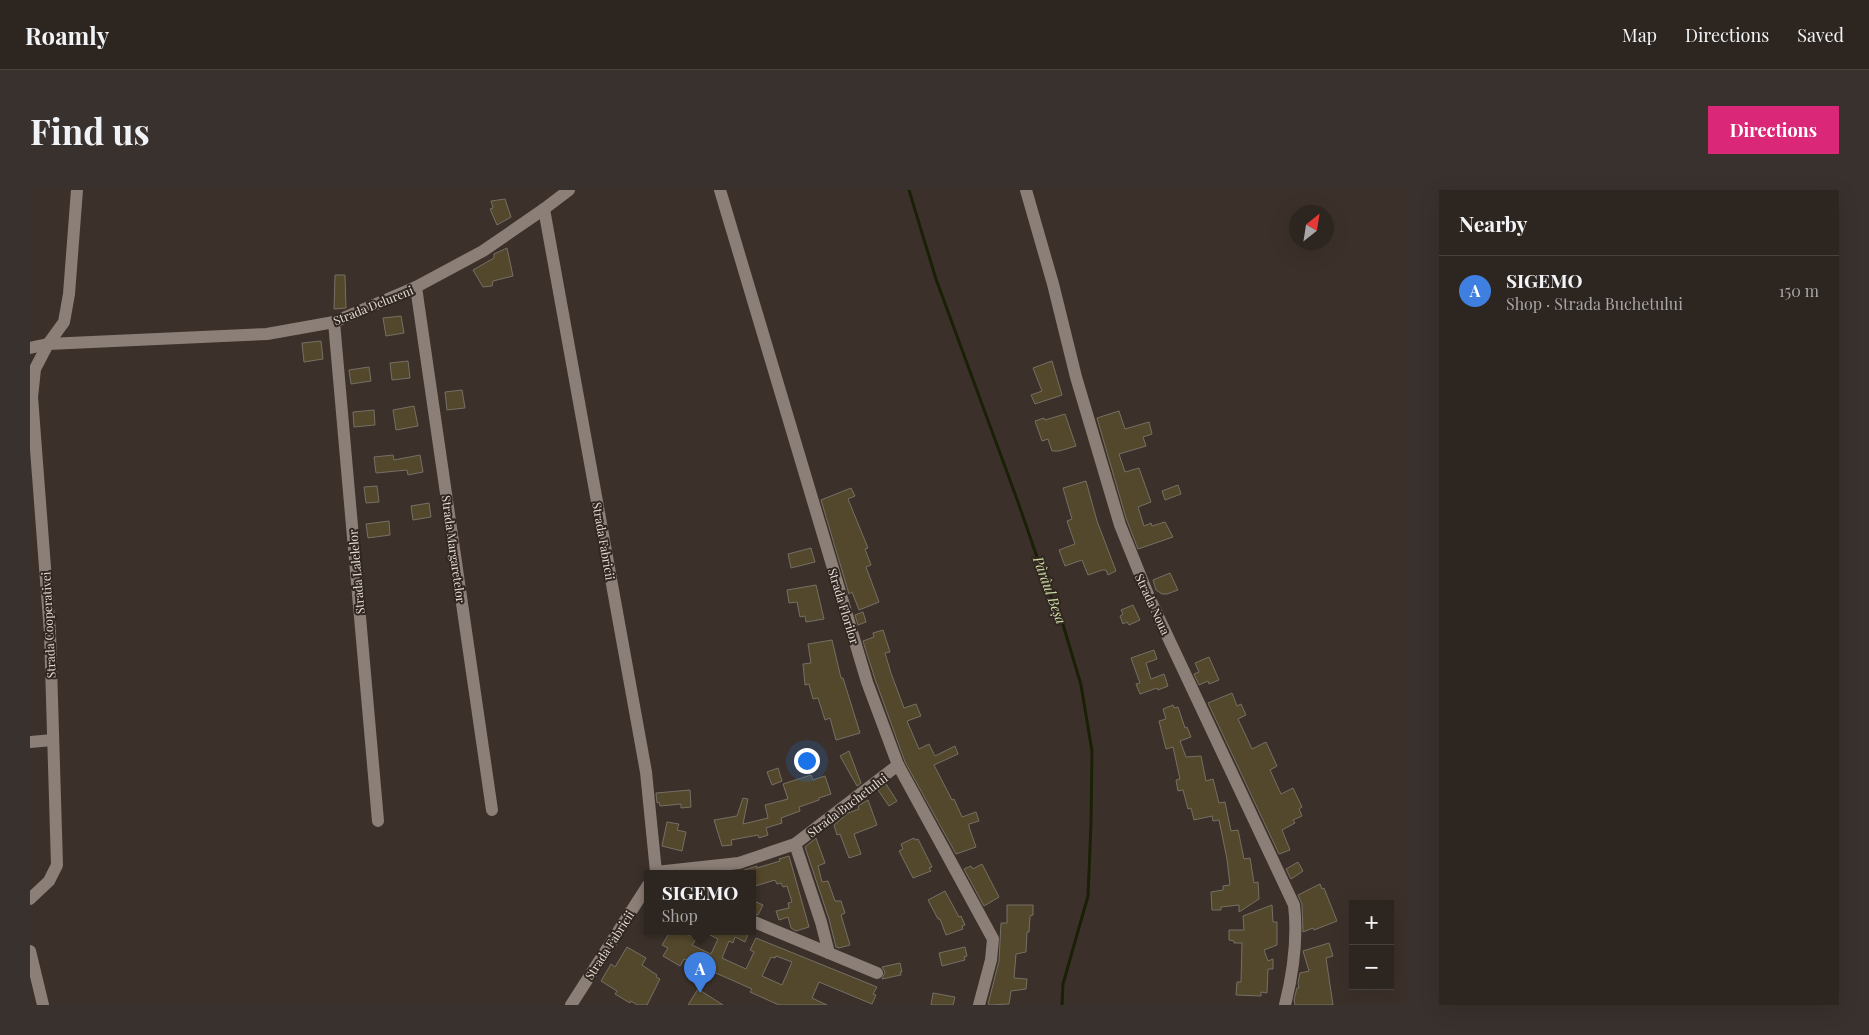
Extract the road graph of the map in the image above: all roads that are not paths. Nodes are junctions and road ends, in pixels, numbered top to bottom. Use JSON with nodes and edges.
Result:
{"nodes":[{"id":1,"x":77,"y":190,"type":"edge"},
{"id":2,"x":569,"y":190,"type":"edge"},
{"id":3,"x":720,"y":190,"type":"edge"},
{"id":4,"x":1026,"y":190,"type":"edge"},
{"id":5,"x":544,"y":209,"type":"junction"},
{"id":6,"x":416,"y":287,"type":"junction"},
{"id":7,"x":334,"y":322,"type":"junction"},
{"id":8,"x":48,"y":344,"type":"junction"},
{"id":9,"x":30,"y":348,"type":"edge"},
{"id":10,"x":53,"y":740,"type":"junction"},
{"id":11,"x":30,"y":742,"type":"edge"},
{"id":12,"x":898,"y":765,"type":"junction"},
{"id":13,"x":492,"y":810,"type":"dead end"},
{"id":14,"x":378,"y":821,"type":"dead end"},
{"id":15,"x":795,"y":844,"type":"junction"},
{"id":16,"x":655,"y":870,"type":"edge"},
{"id":17,"x":680,"y":870,"type":"edge"},
{"id":18,"x":644,"y":891,"type":"edge"},
{"id":19,"x":30,"y":900,"type":"edge"},
{"id":20,"x":756,"y":923,"type":"edge"},
{"id":21,"x":30,"y":952,"type":"edge"},
{"id":22,"x":829,"y":953,"type":"junction"},
{"id":23,"x":877,"y":973,"type":"dead end"},
{"id":24,"x":43,"y":1005,"type":"edge"},
{"id":25,"x":571,"y":1005,"type":"edge"},
{"id":26,"x":979,"y":1005,"type":"edge"},
{"id":27,"x":1285,"y":1005,"type":"edge"}],
"edges":[{"from":1,"to":8,"type":"street","name":"Strada Cooperativei"},
{"from":2,"to":5,"type":"street","name":"Strada Delureni"},
{"from":3,"to":12,"type":"street","name":"Strada Florilor"},
{"from":4,"to":27,"type":"street","name":"Strada Noua"},
{"from":5,"to":6,"type":"street","name":"Strada Delureni"},
{"from":5,"to":16,"type":"street","name":"Strada Fabricii"},
{"from":6,"to":7,"type":"street","name":"Strada Delureni"},
{"from":6,"to":13,"type":"street","name":"Strada Margaretelor"},
{"from":7,"to":8,"type":"street","name":"Strada Delureni"},
{"from":7,"to":14,"type":"street","name":"Strada Lalelelor"},
{"from":8,"to":9,"type":"street","name":"Strada Delureni"},
{"from":8,"to":10,"type":"street","name":"Strada Cooperativei"},
{"from":10,"to":11,"type":"street"},
{"from":10,"to":19,"type":"street","name":"Strada Cooperativei"},
{"from":12,"to":15,"type":"street","name":"Strada Buchetului"},
{"from":12,"to":26,"type":"street","name":"Strada Florilor"},
{"from":15,"to":17,"type":"street","name":"Strada Buchetului"},
{"from":15,"to":22,"type":"street","name":"Strada Buchetului"},
{"from":18,"to":25,"type":"street","name":"Strada Fabricii"},
{"from":20,"to":22,"type":"street"},
{"from":21,"to":24,"type":"street"},
{"from":22,"to":23,"type":"street"}]}
